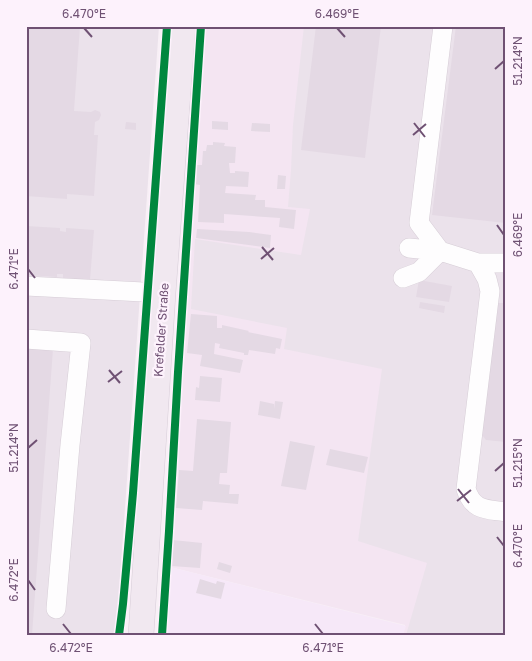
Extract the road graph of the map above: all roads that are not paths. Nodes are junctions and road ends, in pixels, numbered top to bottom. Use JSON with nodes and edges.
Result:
{"nodes":[{"id":1,"x":183,"y":26,"type":"edge"},
{"id":2,"x":443,"y":26,"type":"edge"},
{"id":3,"x":409,"y":248,"type":"dead end"},
{"id":4,"x":440,"y":251,"type":"junction"},
{"id":5,"x":478,"y":263,"type":"junction"},
{"id":6,"x":506,"y":263,"type":"edge"},
{"id":7,"x":403,"y":278,"type":"dead end"},
{"id":8,"x":26,"y":286,"type":"edge"},
{"id":9,"x":163,"y":293,"type":"junction"},
{"id":10,"x":26,"y":339,"type":"edge"},
{"id":11,"x":506,"y":512,"type":"edge"},
{"id":12,"x":56,"y":609,"type":"dead end"},
{"id":13,"x":141,"y":635,"type":"edge"}],
"edges":[{"from":1,"to":9,"type":"main road","name":"Krefelder Straße"},
{"from":2,"to":4,"type":"lane"},
{"from":3,"to":4,"type":"lane"},
{"from":4,"to":5,"type":"lane"},
{"from":4,"to":7,"type":"lane"},
{"from":5,"to":6,"type":"lane"},
{"from":5,"to":11,"type":"lane"},
{"from":8,"to":9,"type":"lane"},
{"from":9,"to":13,"type":"main road","name":"Krefelder Straße"},
{"from":10,"to":12,"type":"lane"}]}
